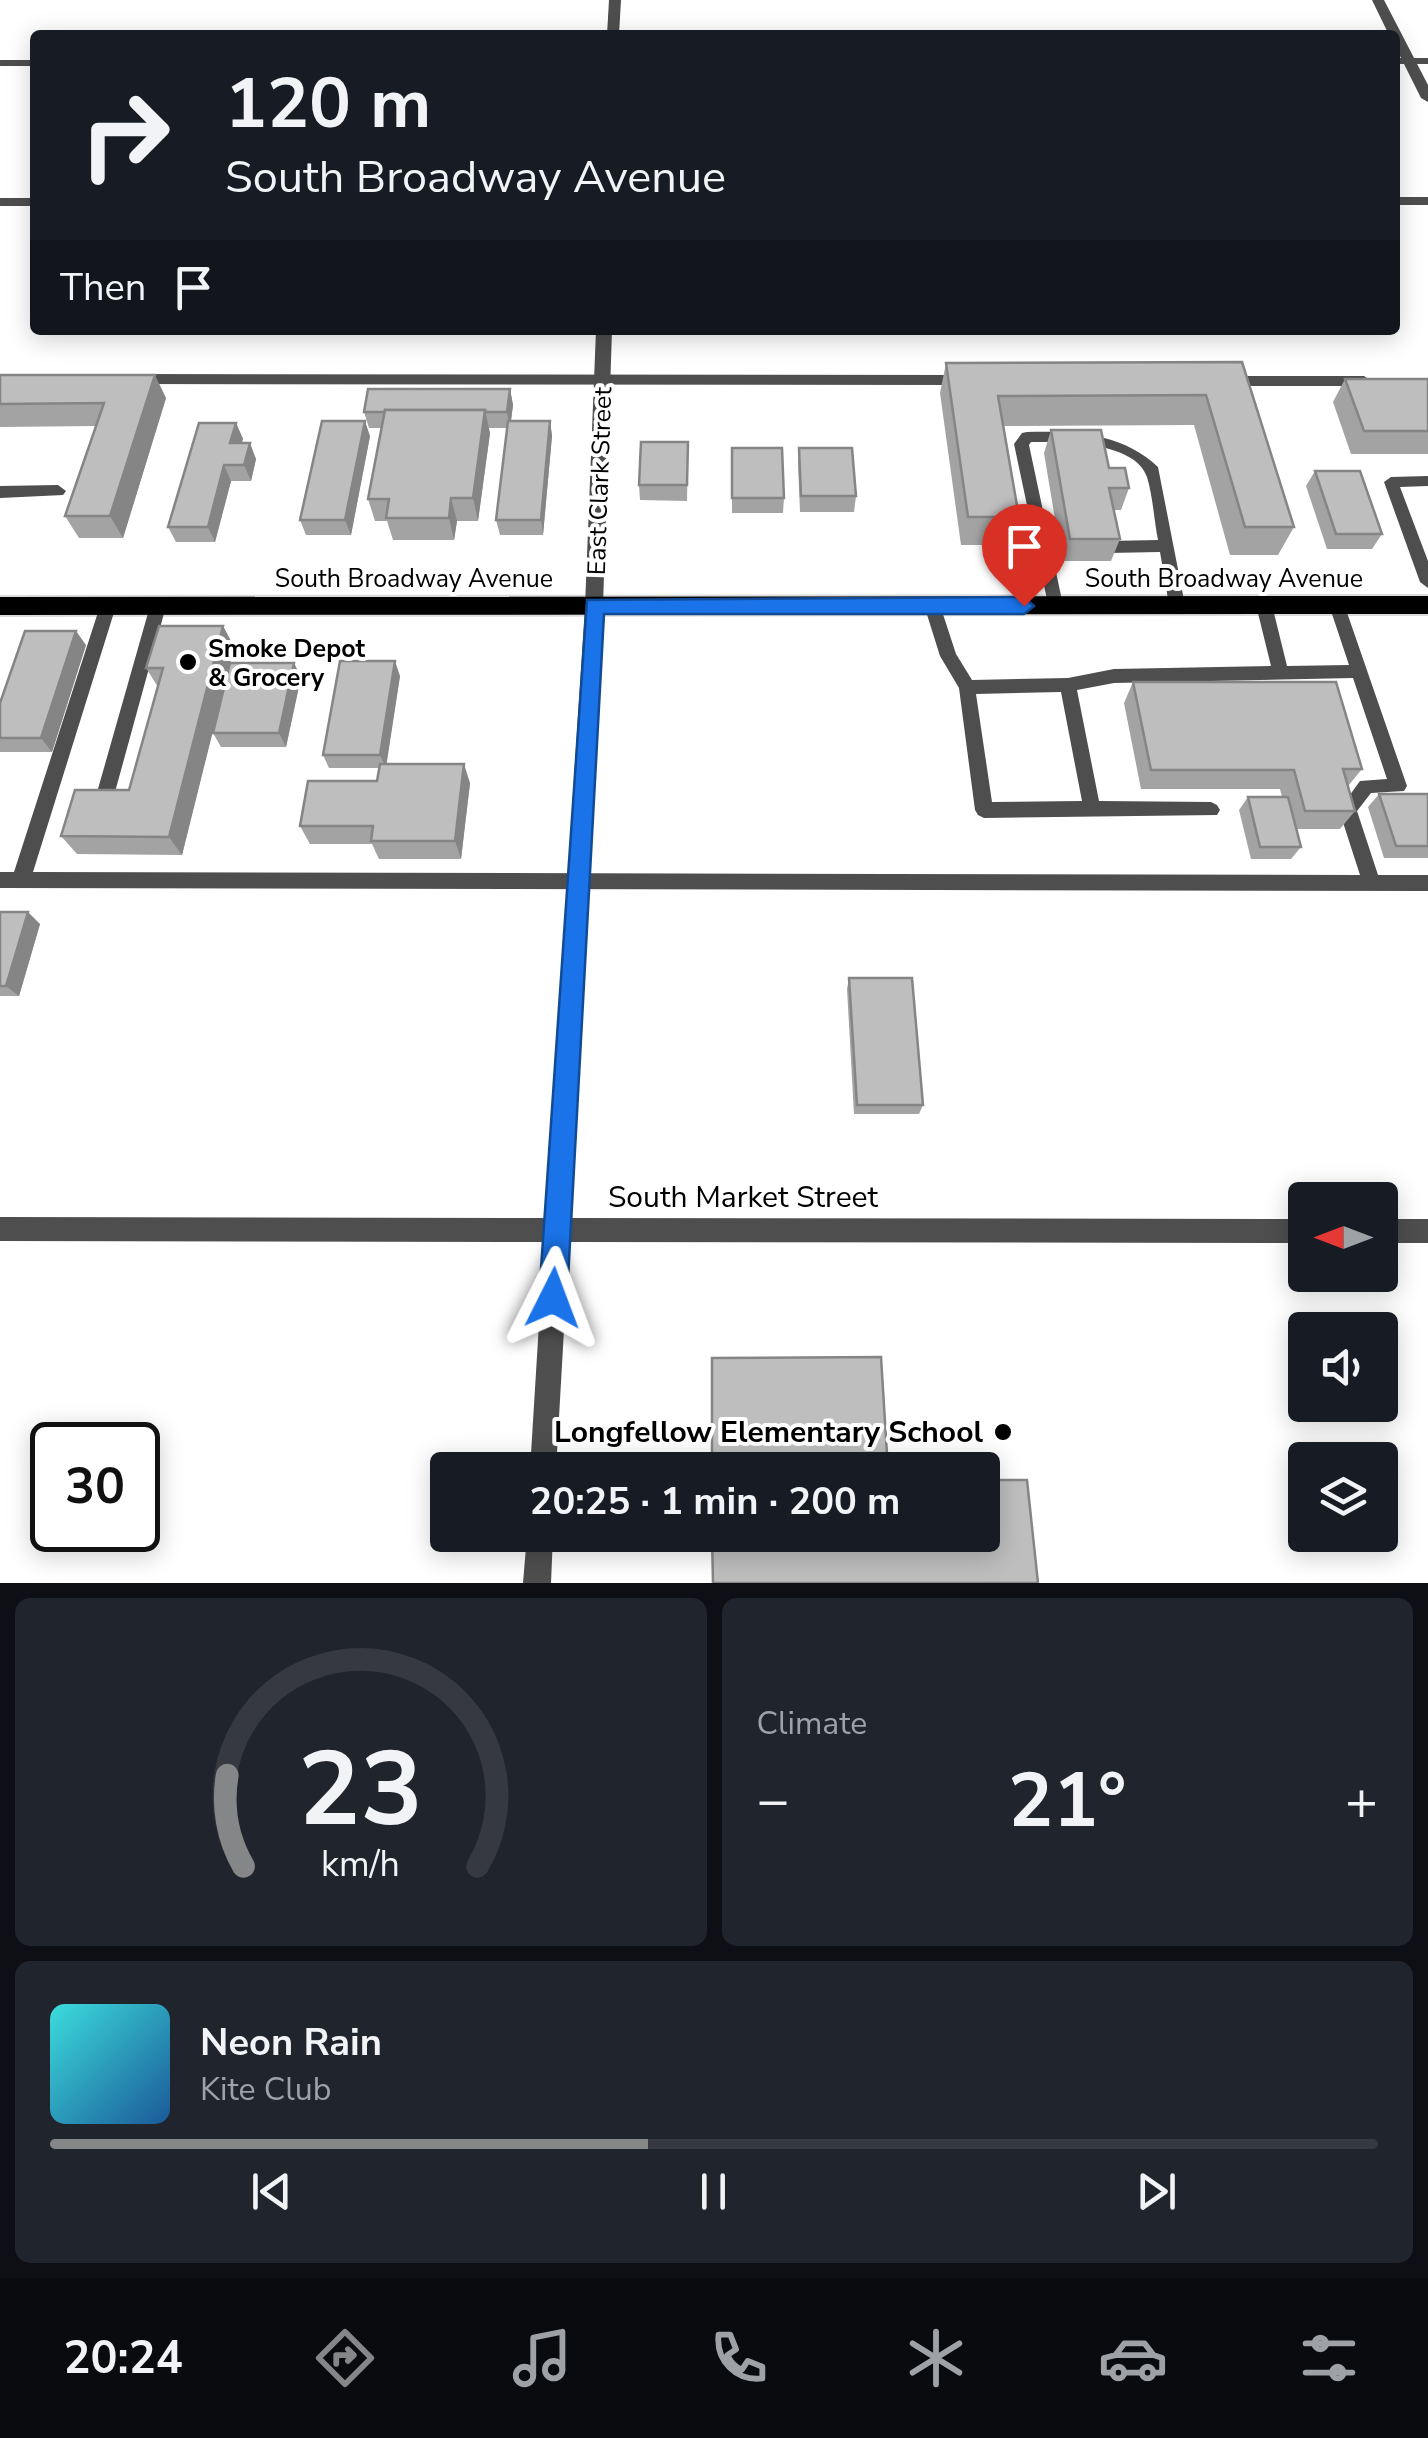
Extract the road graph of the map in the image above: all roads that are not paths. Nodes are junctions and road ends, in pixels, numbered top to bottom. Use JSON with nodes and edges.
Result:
{"nodes":[{"id":1,"x":615,"y":0,"type":"edge"},
{"id":2,"x":1378,"y":0,"type":"edge"},
{"id":3,"x":613,"y":30,"type":"edge"},
{"id":4,"x":1390,"y":30,"type":"edge"},
{"id":5,"x":1428,"y":61,"type":"edge"},
{"id":6,"x":1402,"y":62,"type":"edge"},
{"id":7,"x":30,"y":63,"type":"edge"},
{"id":8,"x":0,"y":64,"type":"edge"},
{"id":9,"x":1428,"y":98,"type":"edge"},
{"id":10,"x":1400,"y":201,"type":"edge"},
{"id":11,"x":1428,"y":201,"type":"edge"},
{"id":12,"x":0,"y":202,"type":"edge"},
{"id":13,"x":30,"y":202,"type":"edge"},
{"id":14,"x":604,"y":335,"type":"edge"},
{"id":15,"x":602,"y":378,"type":"junction"},
{"id":16,"x":119,"y":379,"type":"edge"},
{"id":17,"x":976,"y":380,"type":"edge"},
{"id":18,"x":1212,"y":381,"type":"edge"},
{"id":19,"x":1389,"y":382,"type":"edge"},
{"id":20,"x":1428,"y":481,"type":"edge"},
{"id":21,"x":58,"y":491,"type":"dead end"},
{"id":22,"x":0,"y":492,"type":"edge"},
{"id":23,"x":1165,"y":546,"type":"junction"},
{"id":24,"x":1108,"y":547,"type":"edge"},
{"id":25,"x":1423,"y":554,"type":"edge"},
{"id":26,"x":1428,"y":582,"type":"edge"},
{"id":27,"x":0,"y":606,"type":"edge"},
{"id":28,"x":108,"y":606,"type":"junction"},
{"id":29,"x":158,"y":606,"type":"junction"},
{"id":30,"x":594,"y":606,"type":"junction"},
{"id":31,"x":932,"y":606,"type":"junction"},
{"id":32,"x":1055,"y":606,"type":"junction"},
{"id":33,"x":1177,"y":606,"type":"junction"},
{"id":34,"x":1264,"y":606,"type":"junction"},
{"id":35,"x":1337,"y":606,"type":"junction"},
{"id":36,"x":1428,"y":606,"type":"edge"},
{"id":37,"x":1359,"y":672,"type":"junction"},
{"id":38,"x":1282,"y":673,"type":"junction"},
{"id":39,"x":1068,"y":685,"type":"junction"},
{"id":40,"x":967,"y":686,"type":"junction"},
{"id":41,"x":103,"y":802,"type":"edge"},
{"id":42,"x":1092,"y":809,"type":"junction"},
{"id":43,"x":1210,"y":810,"type":"dead end"},
{"id":44,"x":0,"y":880,"type":"edge"},
{"id":45,"x":21,"y":880,"type":"junction"},
{"id":46,"x":577,"y":881,"type":"junction"},
{"id":47,"x":1372,"y":883,"type":"junction"},
{"id":48,"x":1428,"y":883,"type":"edge"},
{"id":49,"x":0,"y":1229,"type":"edge"},
{"id":50,"x":557,"y":1230,"type":"junction"},
{"id":51,"x":1288,"y":1231,"type":"edge"},
{"id":52,"x":1398,"y":1231,"type":"edge"},
{"id":53,"x":1428,"y":1231,"type":"edge"},
{"id":54,"x":544,"y":1452,"type":"edge"},
{"id":55,"x":539,"y":1552,"type":"edge"},
{"id":56,"x":537,"y":1583,"type":"edge"}],
"edges":[{"from":1,"to":3,"type":"street"},
{"from":2,"to":4,"type":"street"},
{"from":5,"to":6,"type":"lane"},
{"from":6,"to":9,"type":"street"},
{"from":7,"to":8,"type":"lane"},
{"from":10,"to":11,"type":"street"},
{"from":12,"to":13,"type":"street"},
{"from":14,"to":15,"type":"street","name":"East Clark Street"},
{"from":15,"to":16,"type":"lane"},
{"from":15,"to":17,"type":"lane"},
{"from":15,"to":30,"type":"street","name":"East Clark Street"},
{"from":18,"to":19,"type":"lane"},
{"from":20,"to":25,"type":"lane"},
{"from":21,"to":22,"type":"lane"},
{"from":23,"to":24,"type":"lane"},
{"from":23,"to":32,"type":"lane"},
{"from":23,"to":33,"type":"lane"},
{"from":25,"to":26,"type":"lane"},
{"from":27,"to":28,"type":"main road","name":"South Broadway Avenue"},
{"from":28,"to":29,"type":"main road","name":"South Broadway Avenue"},
{"from":28,"to":45,"type":"lane"},
{"from":29,"to":30,"type":"main road","name":"South Broadway Avenue"},
{"from":29,"to":41,"type":"lane"},
{"from":30,"to":31,"type":"main road","name":"South Broadway Avenue"},
{"from":30,"to":46,"type":"street","name":"East Clark Street"},
{"from":31,"to":32,"type":"main road","name":"South Broadway Avenue"},
{"from":31,"to":40,"type":"lane"},
{"from":32,"to":33,"type":"main road","name":"South Broadway Avenue"},
{"from":33,"to":34,"type":"main road","name":"South Broadway Avenue"},
{"from":34,"to":35,"type":"main road","name":"South Broadway Avenue"},
{"from":34,"to":38,"type":"lane"},
{"from":35,"to":36,"type":"main road","name":"South Broadway Avenue"},
{"from":35,"to":37,"type":"lane"},
{"from":37,"to":38,"type":"lane"},
{"from":37,"to":47,"type":"lane"},
{"from":38,"to":39,"type":"lane"},
{"from":39,"to":40,"type":"lane"},
{"from":39,"to":42,"type":"lane"},
{"from":40,"to":42,"type":"lane"},
{"from":42,"to":43,"type":"lane"},
{"from":44,"to":45,"type":"lane"},
{"from":45,"to":46,"type":"lane"},
{"from":46,"to":47,"type":"lane"},
{"from":46,"to":50,"type":"street","name":"East Clark Street"},
{"from":47,"to":48,"type":"lane"},
{"from":49,"to":50,"type":"street","name":"South Market Street"},
{"from":50,"to":51,"type":"street","name":"South Market Street"},
{"from":50,"to":54,"type":"street","name":"East Clark Street"},
{"from":52,"to":53,"type":"street"},
{"from":55,"to":56,"type":"street"}]}
